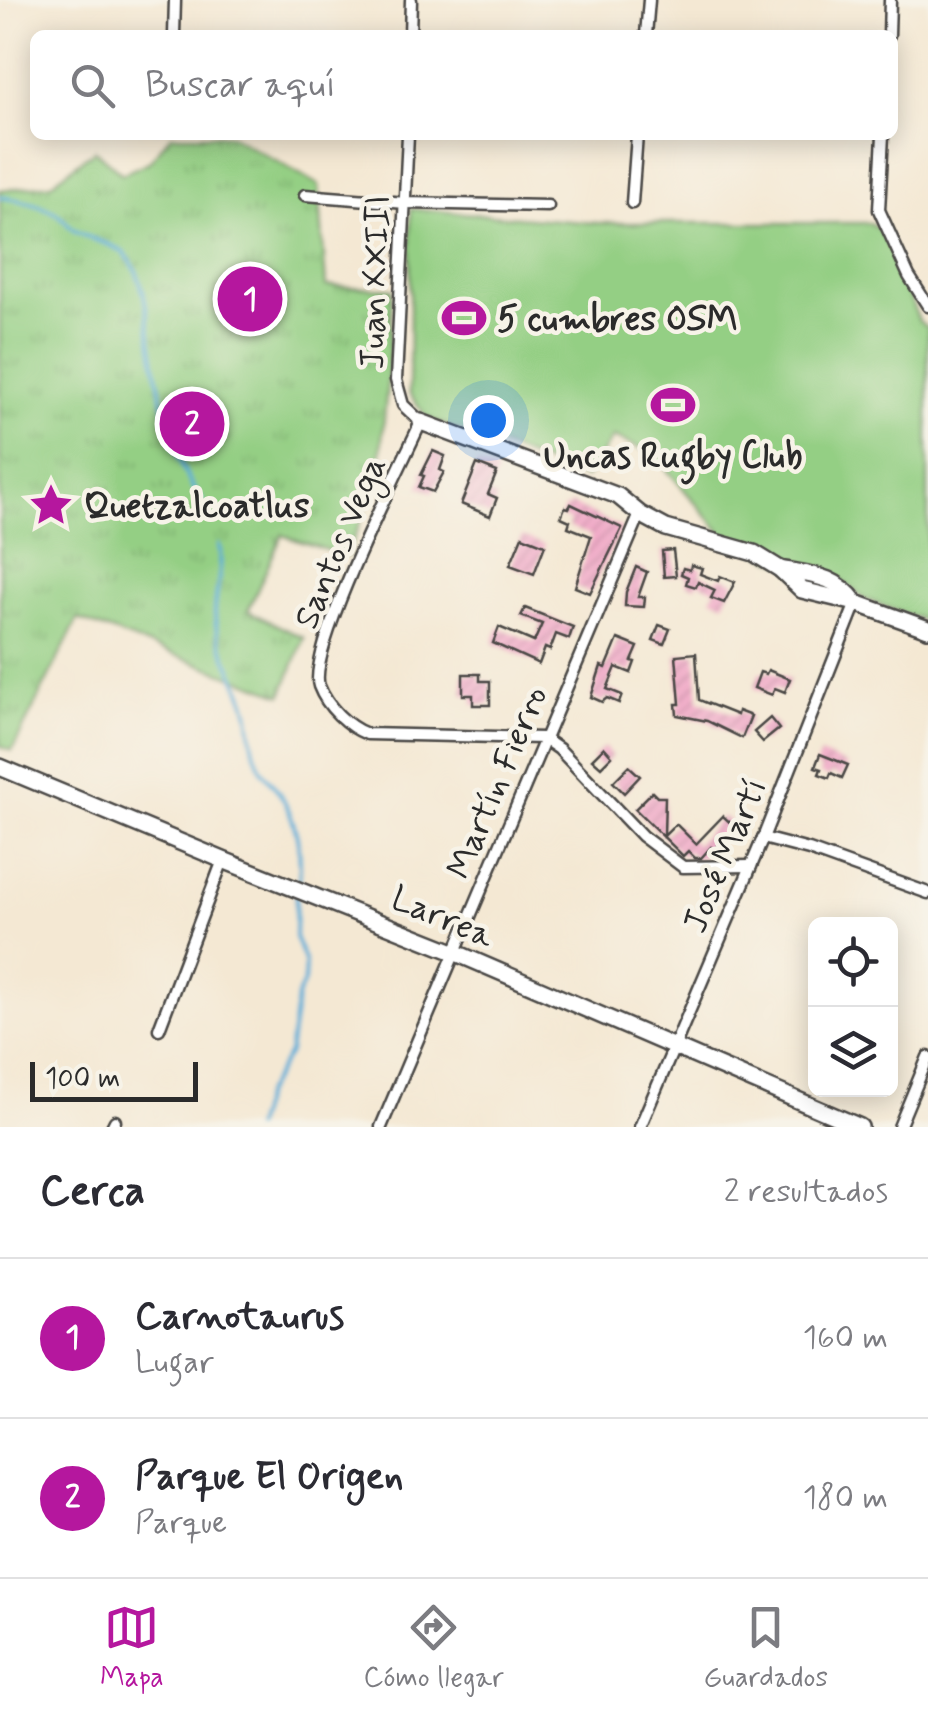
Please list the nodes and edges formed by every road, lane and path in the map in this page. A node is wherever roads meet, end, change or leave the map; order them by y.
1 (175, 0) edge
2 (412, 0) edge
3 (649, 0) edge
4 (890, 0) edge
5 (174, 30) edge
6 (410, 30) edge
7 (646, 30) edge
8 (888, 30) edge
9 (408, 140) edge
10 (637, 140) edge
11 (883, 140) edge
12 (305, 194) dead end
13 (406, 203) junction
14 (632, 203) dead end
15 (548, 206) dead end
16 (928, 306) edge
17 (421, 422) junction
18 (640, 514) junction
19 (856, 604) junction
20 (928, 629) edge
21 (543, 738) junction
22 (0, 766) edge
23 (762, 838) junction
24 (223, 860) junction
25 (751, 866) junction
26 (928, 893) edge
27 (454, 952) junction
28 (159, 1029) dead end
29 (673, 1049) junction
30 (928, 1057) edge
31 (381, 1127) edge
32 (640, 1127) edge
33 (860, 1127) edge
34 (899, 1127) edge

1 - 5 street
2 - 6 street
3 - 7 street
4 - 8 street
9 - 13 street, Juan XXIII
10 - 14 street
11 - 16 street
12 - 13 street
13 - 15 street
13 - 17 street, Juan XXIII
17 - 18 street
17 - 21 street, Santos Vega
18 - 19 street
18 - 21 street, Martín Fierro
19 - 20 street
19 - 23 street, José Martí
21 - 25 street
21 - 27 street, Martín Fierro
22 - 24 street, Larrea
23 - 25 street, José Martí
23 - 26 street
24 - 27 street, Larrea
24 - 28 street
25 - 29 street, José Martí
27 - 29 street, Larrea
27 - 31 street, Martín Fierro
29 - 32 street, José Martí
29 - 33 street, Larrea
30 - 34 street

